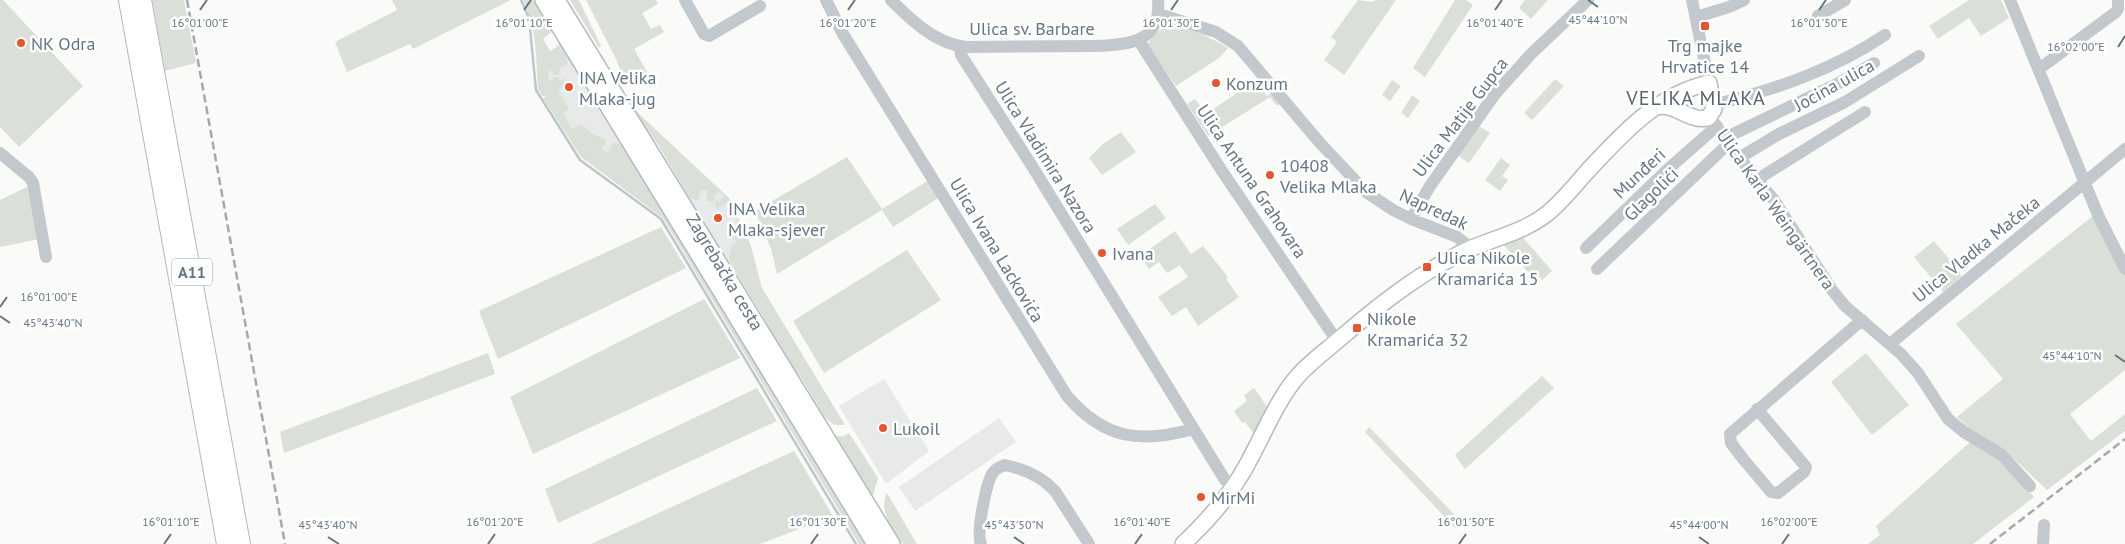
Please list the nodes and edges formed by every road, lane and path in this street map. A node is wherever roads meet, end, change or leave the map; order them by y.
1 (128, 0) edge
2 (142, 0) edge
3 (543, 0) edge
4 (558, 0) edge
5 (685, 0) edge
6 (826, 0) edge
7 (891, 0) edge
8 (1158, 0) edge
9 (1588, 0) edge
10 (1692, 0) edge
11 (1744, 0) edge
12 (1845, 0) edge
13 (2010, 0) edge
14 (2118, 0) edge
15 (760, 6) dead end
16 (1159, 14) junction
17 (1696, 16) junction
18 (1818, 16) dead end
19 (1885, 35) dead end
20 (1139, 40) junction
21 (960, 46) junction
22 (1919, 56) dead end
23 (1874, 63) dead end
24 (2039, 69) junction
25 (1709, 82) junction
26 (1656, 107) junction
27 (1865, 112) dead end
28 (1714, 116) junction
29 (1726, 141) junction
30 (2125, 149) edge
31 (0, 153) edge
32 (1739, 158) junction
33 (1758, 179) junction
34 (2086, 183) junction
35 (1411, 219) junction
36 (1471, 248) junction
37 (1586, 248) dead end
38 (46, 257) dead end
39 (1597, 269) dead end
40 (2125, 269) edge
41 (1862, 320) junction
42 (1337, 340) junction
43 (1890, 344) junction
44 (1757, 409) junction
45 (1194, 429) junction
46 (2030, 486) dead end
47 (1234, 487) junction
48 (2044, 525) dead end
49 (226, 544) edge
50 (241, 544) edge
51 (875, 544) edge
52 (892, 544) edge
53 (981, 544) edge
54 (1089, 544) edge
55 (1183, 544) edge
56 (2044, 544) edge

1 - 49 highway, A11
2 - 50 highway, A11
3 - 51 main road, Zagrebačka cesta
4 - 52 main road, Zagrebačka cesta
5 - 15 street
6 - 45 street, Ulica Ivana Lackovića
7 - 21 street, Ulica sv. Barbare
8 - 16 street
9 - 35 street, Ulica Matije Gupca
10 - 17 street
11 - 17 street
12 - 18 street
13 - 24 street
14 - 24 street
16 - 20 street
16 - 35 street, Napredak
17 - 25 street
19 - 28 street
20 - 21 street, Ulica sv. Barbare
20 - 42 street, Ulica Antuna Grahovara
21 - 45 street, Ulica Vladimira Nazora
22 - 32 street, Jocina ulica
23 - 29 street, Glagolići
24 - 34 street
25 - 26 main road
25 - 28 main road
26 - 28 main road, Ulica Karla Weingärtnera
26 - 36 main road
27 - 33 street
28 - 29 street, Ulica Karla Weingärtnera
28 - 37 street, Munđeri
29 - 32 street, Ulica Karla Weingärtnera
29 - 39 street, Glagolići
30 - 34 street, Ulica Vladka Mačeka
31 - 38 street
32 - 33 street, Ulica Karla Weingärtnera
33 - 41 street, Ulica Karla Weingärtnera
34 - 40 street
34 - 43 street, Ulica Vladka Mačeka
35 - 36 street, Napredak
36 - 42 main road
41 - 43 street, Ulica Karla Weingärtnera
41 - 44 street
42 - 47 main road
43 - 46 street, Ulica Karla Weingärtnera
44 - 44 street
45 - 47 street, Ulica Vladimira Nazora
47 - 55 main road
48 - 56 street
53 - 54 street

